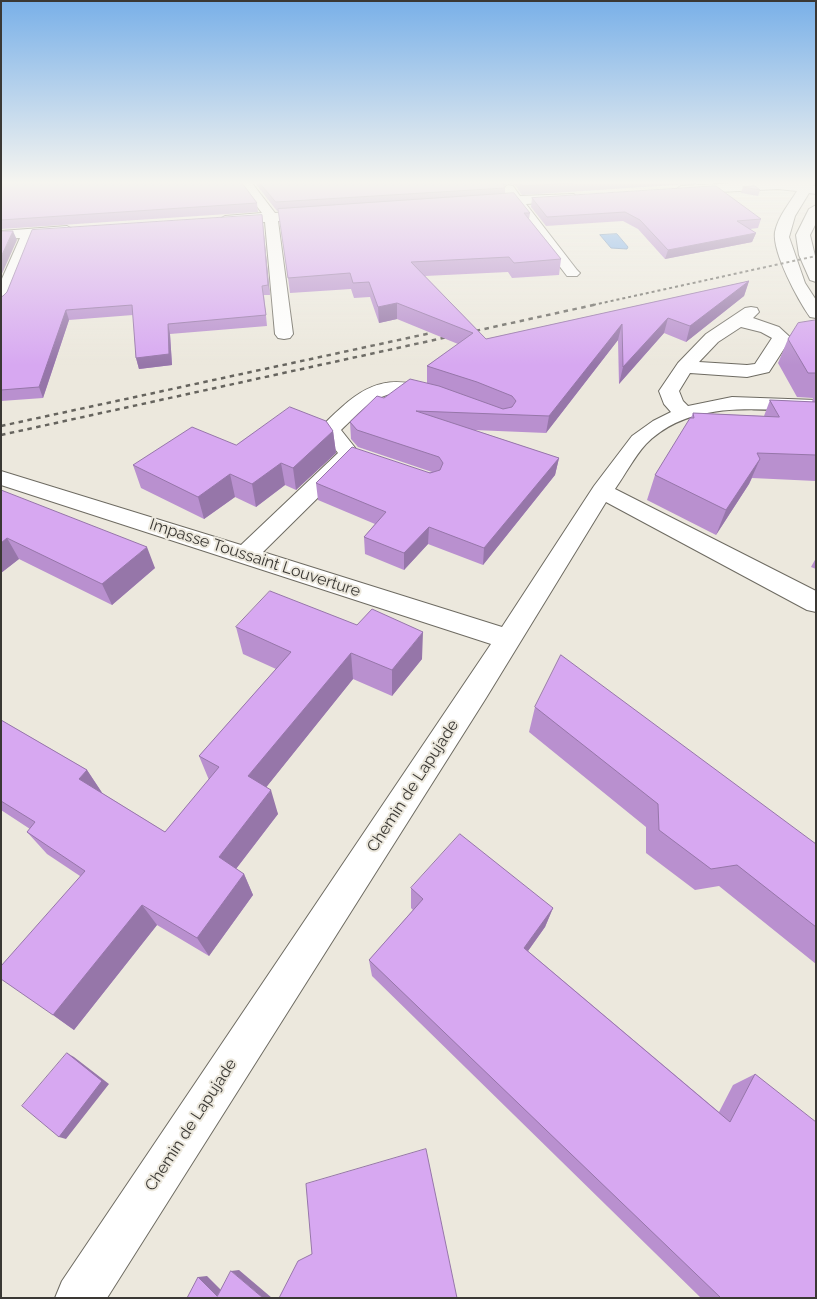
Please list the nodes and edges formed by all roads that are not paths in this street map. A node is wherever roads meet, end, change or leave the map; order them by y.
1 (25, 244) edge
2 (274, 244) edge
3 (549, 244) edge
4 (785, 244) edge
5 (805, 244) edge
6 (572, 273) dead end
7 (816, 277) edge
8 (797, 283) junction
9 (816, 283) edge
10 (1, 301) edge
11 (752, 311) dead end
12 (816, 313) edge
13 (736, 322) junction
14 (284, 334) dead end
15 (685, 367) junction
16 (459, 403) edge
17 (816, 406) edge
18 (684, 413) junction
19 (1, 478) edge
20 (602, 491) junction
21 (246, 555) junction
22 (816, 604) edge
23 (509, 639) junction
24 (79, 1298) edge

1 - 10 street
2 - 14 street
3 - 6 street
4 - 8 street
5 - 7 street
8 - 9 street
8 - 12 street
11 - 13 street
13 - 15 street
13 - 15 street
15 - 18 street
16 - 21 street
17 - 18 street, Chemin de Lapujade
18 - 20 street, Chemin de Lapujade
19 - 21 street, Impasse Toussaint Louverture
20 - 22 street
20 - 23 street, Chemin de Lapujade
21 - 23 street, Impasse Toussaint Louverture
23 - 24 street, Chemin de Lapujade

